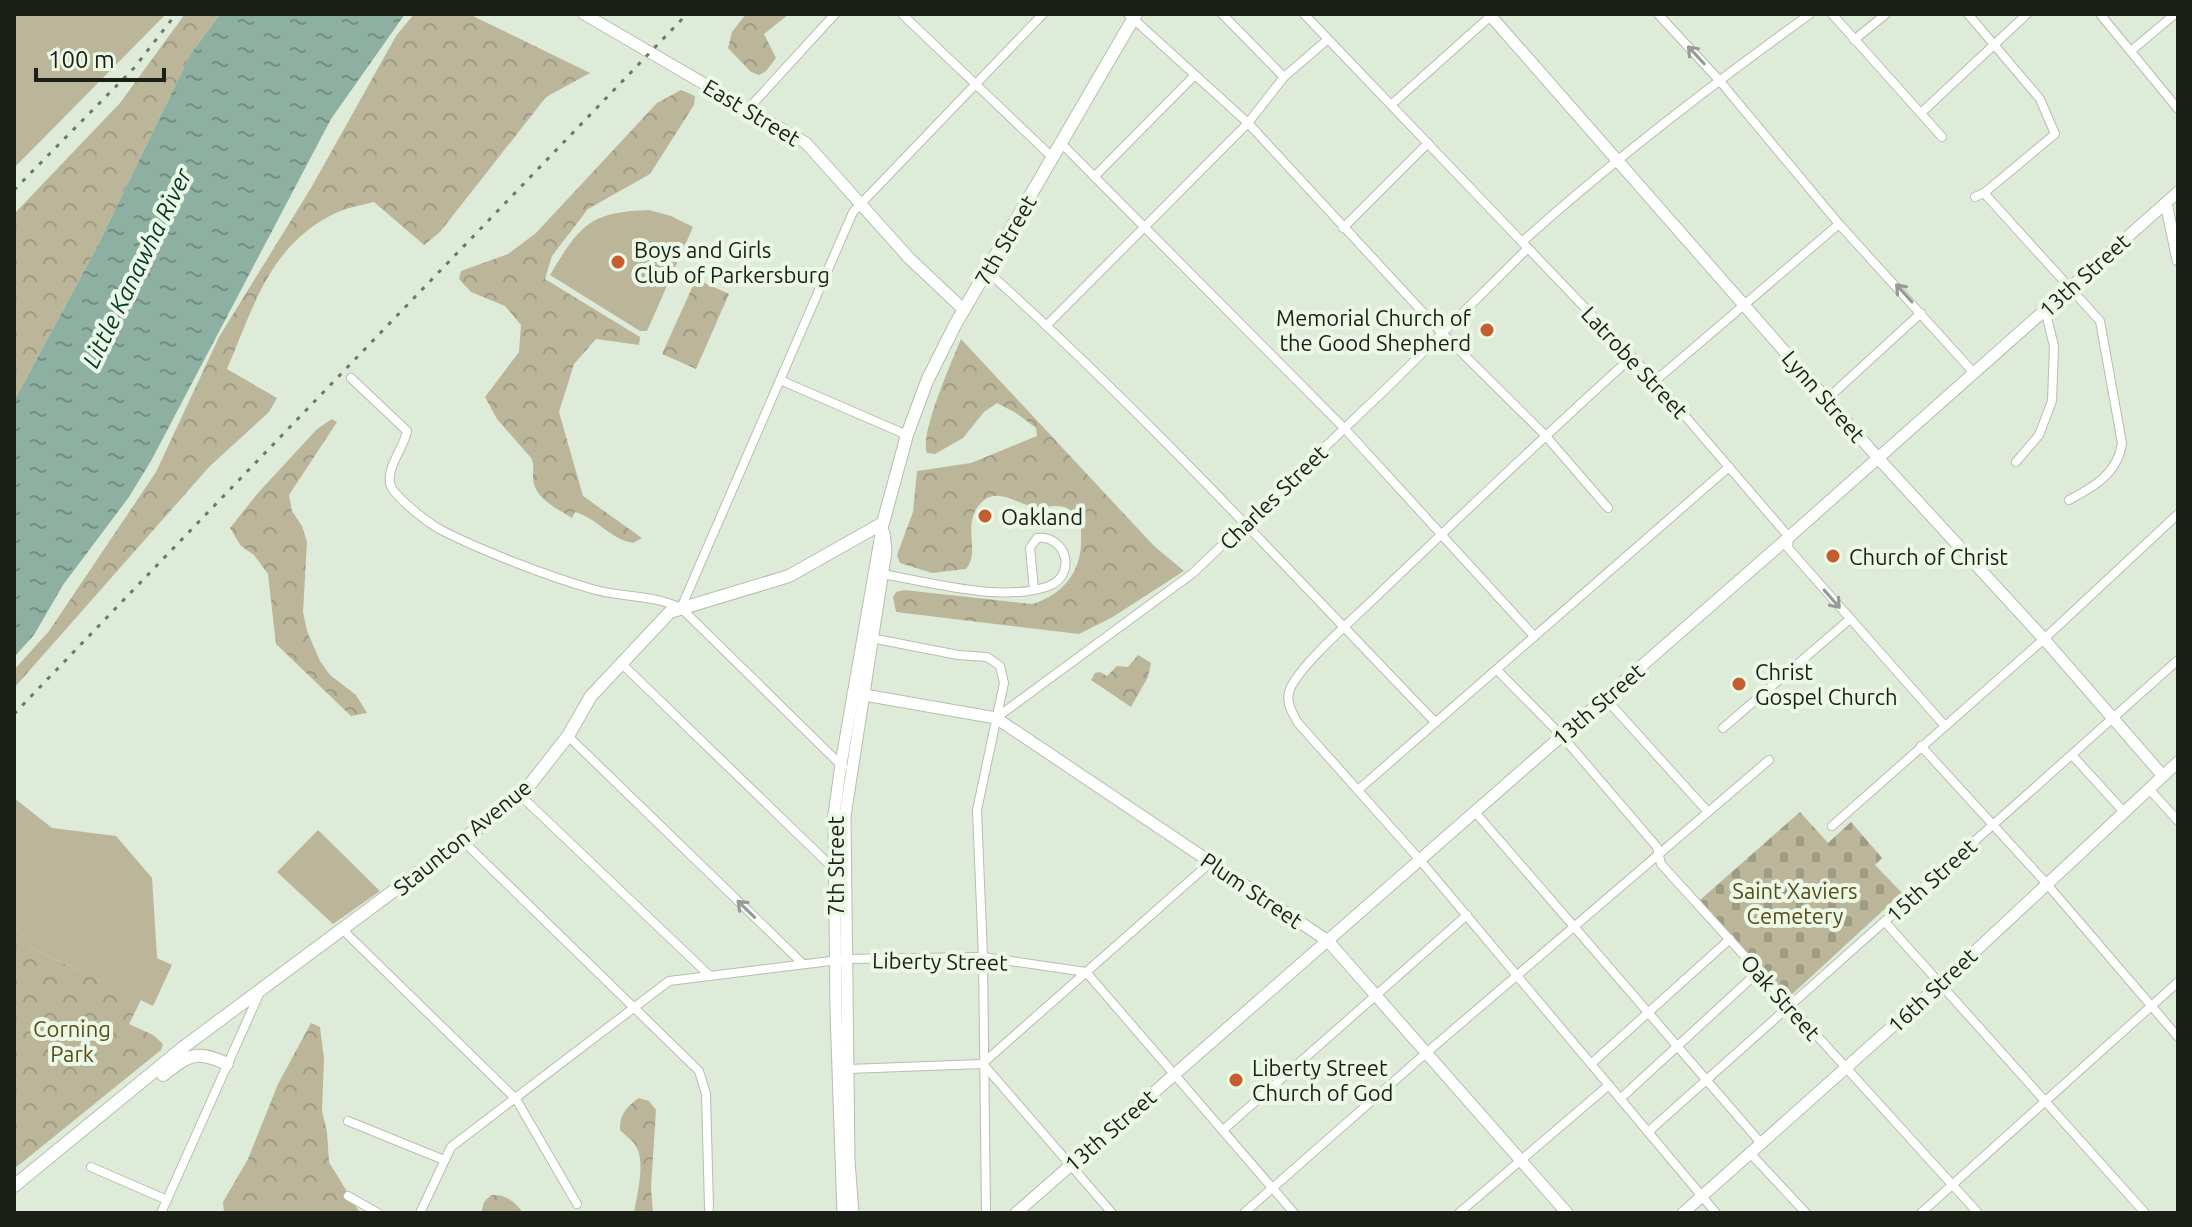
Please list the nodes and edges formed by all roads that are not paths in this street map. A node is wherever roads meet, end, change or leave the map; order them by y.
1 (584, 14) edge
2 (835, 14) edge
3 (902, 14) edge
4 (1043, 14) edge
5 (1222, 14) edge
6 (1304, 14) edge
7 (1658, 14) edge
8 (1810, 14) edge
9 (1832, 14) edge
10 (1886, 14) edge
11 (1968, 14) edge
12 (2027, 14) edge
13 (2100, 14) edge
14 (2175, 14) edge
15 (1491, 15) edge
16 (1132, 16) edge
17 (1327, 40) junction
18 (1854, 40) junction
19 (1994, 43) junction
20 (2131, 51) junction
21 (1195, 75) junction
22 (1284, 77) junction
23 (1719, 80) junction
24 (976, 85) junction
25 (1391, 105) junction
26 (749, 108) junction
27 (2178, 109) edge
28 (1922, 112) junction
29 (1248, 123) junction
30 (1942, 137) dead end
31 (1060, 142) junction
32 (1428, 143) junction
33 (1052, 157) junction
34 (1618, 159) junction
35 (1095, 176) junction
36 (2178, 192) edge
37 (861, 202) junction
38 (2166, 203) junction
39 (1839, 224) junction
40 (1144, 226) junction
41 (1343, 228) junction
42 (1525, 245) junction
43 (2178, 260) edge
44 (988, 272) junction
45 (2069, 288) junction
46 (1743, 304) junction
47 (963, 309) junction
48 (2045, 310) junction
49 (1921, 313) junction
50 (1047, 325) junction
51 (1442, 333) junction
52 (1632, 357) junction
53 (1974, 373) junction
54 (351, 378) dead end
55 (780, 380) junction
56 (1655, 381) junction
57 (1827, 399) junction
58 (1345, 429) junction
59 (907, 435) junction
60 (1545, 435) junction
61 (1878, 458) junction
62 (2016, 462) dead end
63 (1729, 467) junction
64 (2069, 500) dead end
65 (1608, 508) dead end
66 (2178, 514) edge
67 (883, 523) junction
68 (1245, 523) junction
69 (1442, 534) junction
70 (1789, 537) junction
71 (882, 574) junction
72 (1034, 590) junction
73 (681, 608) junction
74 (1850, 619) junction
75 (1344, 628) junction
76 (1534, 636) junction
77 (871, 638) junction
78 (2044, 639) junction
79 (2178, 660) edge
80 (621, 663) junction
81 (1497, 670) junction
82 (858, 694) junction
83 (1605, 698) junction
84 (996, 718) junction
85 (2113, 718) junction
86 (1435, 722) junction
87 (1945, 726) junction
88 (1723, 728) dead end
89 (568, 736) junction
90 (1562, 736) junction
91 (1921, 746) junction
92 (2072, 755) junction
93 (1769, 760) dead end
94 (2178, 762) edge
95 (845, 768) junction
96 (2163, 776) junction
97 (2149, 789) junction
98 (1358, 790) junction
99 (521, 796) junction
100 (1475, 812) junction
101 (1708, 812) junction
102 (2124, 812) junction
103 (2178, 821) edge
104 (1832, 826) dead end
105 (1992, 826) junction
106 (463, 841) junction
107 (1659, 855) junction
108 (1420, 860) junction
109 (1211, 862) junction
110 (834, 869) junction
111 (2046, 883) junction
112 (1467, 915) junction
113 (1885, 922) junction
114 (1575, 927) junction
115 (343, 930) junction
116 (1730, 939) junction
117 (1328, 941) junction
118 (983, 957) junction
119 (841, 960) junction
120 (802, 963) junction
121 (1086, 972) junction
122 (1758, 972) junction
123 (710, 976) junction
124 (1517, 976) junction
125 (2178, 982) edge
126 (1940, 984) junction
127 (260, 992) junction
128 (1376, 997) junction
129 (1789, 1007) junction
130 (2150, 1007) junction
131 (636, 1008) junction
132 (1647, 1014) junction
133 (199, 1036) junction
134 (2178, 1037) edge
135 (1676, 1046) junction
136 (1425, 1054) junction
137 (211, 1056) junction
138 (227, 1064) junction
139 (982, 1064) junction
140 (1591, 1064) junction
141 (1846, 1068) junction
142 (848, 1069) junction
143 (1175, 1074) junction
144 (1706, 1081) junction
145 (1609, 1085) junction
146 (516, 1099) junction
147 (1620, 1099) junction
148 (2043, 1102) junction
149 (113, 1106) junction
150 (348, 1121) dead end
151 (1223, 1130) junction
152 (1648, 1132) junction
153 (1760, 1142) junction
154 (1749, 1152) junction
155 (444, 1160) junction
156 (1519, 1160) junction
157 (1069, 1164) junction
158 (91, 1167) dead end
159 (1952, 1184) junction
160 (14, 1186) edge
161 (1271, 1189) junction
162 (1701, 1195) junction
163 (348, 1196) dead end
164 (167, 1200) junction
165 (577, 1204) dead end
166 (709, 1208) dead end
167 (161, 1213) edge
168 (378, 1213) edge
169 (420, 1213) edge
170 (843, 1213) edge
171 (853, 1213) edge
172 (986, 1213) edge
173 (1016, 1213) edge
174 (1112, 1213) edge
175 (1244, 1213) edge
176 (1294, 1213) edge
177 (1459, 1213) edge
178 (1567, 1213) edge
179 (1683, 1213) edge
180 (1716, 1213) edge
181 (1806, 1213) edge
182 (1921, 1213) edge
183 (1978, 1213) edge
184 (2145, 1213) edge

1 - 26 street, East Street
2 - 26 street
3 - 24 street
4 - 24 street
5 - 22 street
6 - 17 street, Latrobe Street
23 -> 7 street
8 - 23 street, Charles Street
9 - 18 street
10 - 18 street
11 - 19 street
12 - 19 street
13 - 20 street
14 - 20 street
15 - 25 street
15 - 34 street, Lynn Street
16 - 21 street
16 - 31 main road, 7th Street
17 - 22 street
17 - 25 street, Latrobe Street
18 - 28 street
19 - 28 street
19 - 45 street
20 - 27 street
21 - 29 street
21 - 35 street
22 - 29 street
23 - 34 street, Charles Street
23 - 39 street
24 - 33 street
24 - 37 street
25 - 32 street, Latrobe Street
26 - 37 street, East Street
28 - 30 street
29 - 40 street
29 - 41 street
31 - 33 main road, 7th Street
31 - 35 street
32 - 41 street
32 - 42 street, Latrobe Street
33 - 44 main road, 7th Street
34 - 42 street, Charles Street
34 - 46 street, Lynn Street
35 - 40 street
36 - 38 street, 13th Street
37 - 47 street, East Street
37 - 55 street
38 - 43 street
38 - 45 street, 13th Street
39 - 46 street
49 -> 39 street
40 - 50 street
40 - 58 street
41 - 51 street
42 - 51 street, Charles Street
42 - 52 street, Latrobe Street
44 - 47 main road, 7th Street
44 - 50 street
45 - 48 street, 13th Street
45 - 64 street
46 - 56 street
46 - 57 street, Lynn Street
47 - 59 main road, 7th Street
48 - 53 street, 13th Street
48 - 62 street
49 - 53 street
49 - 57 street
50 - 68 street
51 - 58 street, Charles Street
51 - 60 street
52 - 56 street, Latrobe Street
52 - 60 street
53 - 61 street, 13th Street
54 - 73 street
55 - 59 street
55 - 73 street
56 - 63 street, Latrobe Street
57 - 61 street, Lynn Street
58 - 68 street, Charles Street
58 - 69 street
59 - 67 main road, 7th Street
60 - 65 street
60 - 69 street
61 - 70 street, 13th Street
61 - 78 street, Lynn Street
63 - 70 street, Latrobe Street
63 - 76 street
66 - 78 street
67 - 71 street, 7th Street
67 - 73 main road, Staunton Avenue
67 - 82 street, 7th Street
68 - 75 street
68 - 84 street, Charles Street
69 - 75 street
69 - 76 street
70 -> 74 street, Latrobe Street
70 - 83 street, 13th Street
71 - 72 street
71 - 77 street, 7th Street
72 - 72 street
73 - 80 main road, Staunton Avenue
73 - 95 street
74 - 87 street, Latrobe Street
74 - 88 street
75 - 86 street
75 - 98 street
76 - 81 street
77 - 82 street, 7th Street
77 - 84 street
78 - 85 street, Lynn Street
78 - 87 street
79 - 85 street, 15th Street
80 - 89 main road, Staunton Avenue
80 - 110 street
81 - 86 street
81 - 90 street, Oak Street
82 - 84 street, Plum Street
82 - 95 street, 7th Street
83 - 90 street, 13th Street
83 - 101 street
84 - 109 street, Plum Street
84 - 118 street
85 - 92 street, 15th Street
85 - 96 street, Lynn Street
86 - 98 street
87 - 91 street
89 - 99 main road, Staunton Avenue
120 -> 89 street
90 - 100 street, 13th Street
90 - 107 street, Oak Street
91 - 104 street
91 - 105 street
92 - 102 street
92 - 105 street, 15th Street
93 - 101 street
94 - 96 street, 16th Street
95 - 110 street, 7th Street
95 - 119 street, 7th Street
96 - 97 street, 16th Street
97 - 102 street, 16th Street
97 - 103 street
98 - 108 street
99 - 106 main road, Staunton Avenue
99 - 123 street
100 - 108 street, 13th Street
100 - 114 street
101 - 107 street
102 - 111 street, 16th Street
105 - 111 street
105 - 113 street, 15th Street
106 - 115 main road, Staunton Avenue
106 - 131 street
107 - 114 street
107 - 116 street, Oak Street
108 - 112 street
108 - 117 street, 13th Street
109 - 117 street, Plum Street
109 - 121 street
110 - 119 street, 7th Street
111 - 126 street, 16th Street
111 - 130 street
112 - 124 street
112 - 128 street
113 - 126 street
113 - 129 street, 15th Street
114 - 124 street
114 - 132 street
115 - 127 main road, Staunton Avenue
115 - 146 street
116 - 122 street, Oak Street
116 - 132 street
117 - 128 street, Plum Street
117 - 143 street, 13th Street
118 - 119 street, Liberty Street
118 - 121 street, Liberty Street
118 - 139 street
119 - 120 street, Liberty Street
119 - 142 street, 7th Street
119 - 170 street, 7th Street
120 - 123 street, Liberty Street
121 - 139 street
121 - 143 street
122 - 129 street, Oak Street
122 - 135 street
123 - 131 street, Liberty Street
124 - 136 street
124 - 140 street
125 - 130 street
126 - 141 street, 16th Street
126 - 148 street
127 - 133 main road, Staunton Avenue
127 - 138 street, Staunton Avenue
128 - 136 street, Plum Street
128 - 151 street
129 - 141 street, Oak Street
129 - 144 street, 15th Street
130 - 134 street
130 - 148 street
131 - 146 street, Liberty Street
131 - 166 street
132 - 135 street
132 - 140 street
133 - 137 main road
133 - 149 main road, Staunton Avenue
135 - 144 street
135 - 147 street
136 - 156 street, Plum Street
136 - 161 street
137 - 138 main road
137 - 149 main road
138 - 164 street, Staunton Avenue
139 - 142 street
139 - 157 street
139 - 172 street
140 - 145 street
141 - 153 street, 16th Street
141 - 159 street, Oak Street
142 - 171 street, 7th Street
143 - 151 street
143 - 157 street, 13th Street
144 - 152 street, 15th Street
144 - 153 street
145 - 147 street
145 - 156 street
146 - 155 street, Liberty Street
146 - 165 street
147 - 152 street
148 - 159 street
148 - 184 street
149 - 160 main road, Staunton Avenue
150 - 155 street
151 - 161 street
152 - 162 street
153 - 154 street, 16th Street
154 - 162 street, 16th Street
154 - 181 street
155 - 169 street, Liberty Street
156 - 177 street
156 - 178 street, Plum Street
157 - 173 street, 13th Street
157 - 174 street
158 - 164 street
159 - 182 street
159 - 183 street, Oak Street
161 - 175 street
161 - 176 street
162 - 179 street, 16th Street
162 - 180 street
163 - 168 street
164 - 167 street, Staunton Avenue

